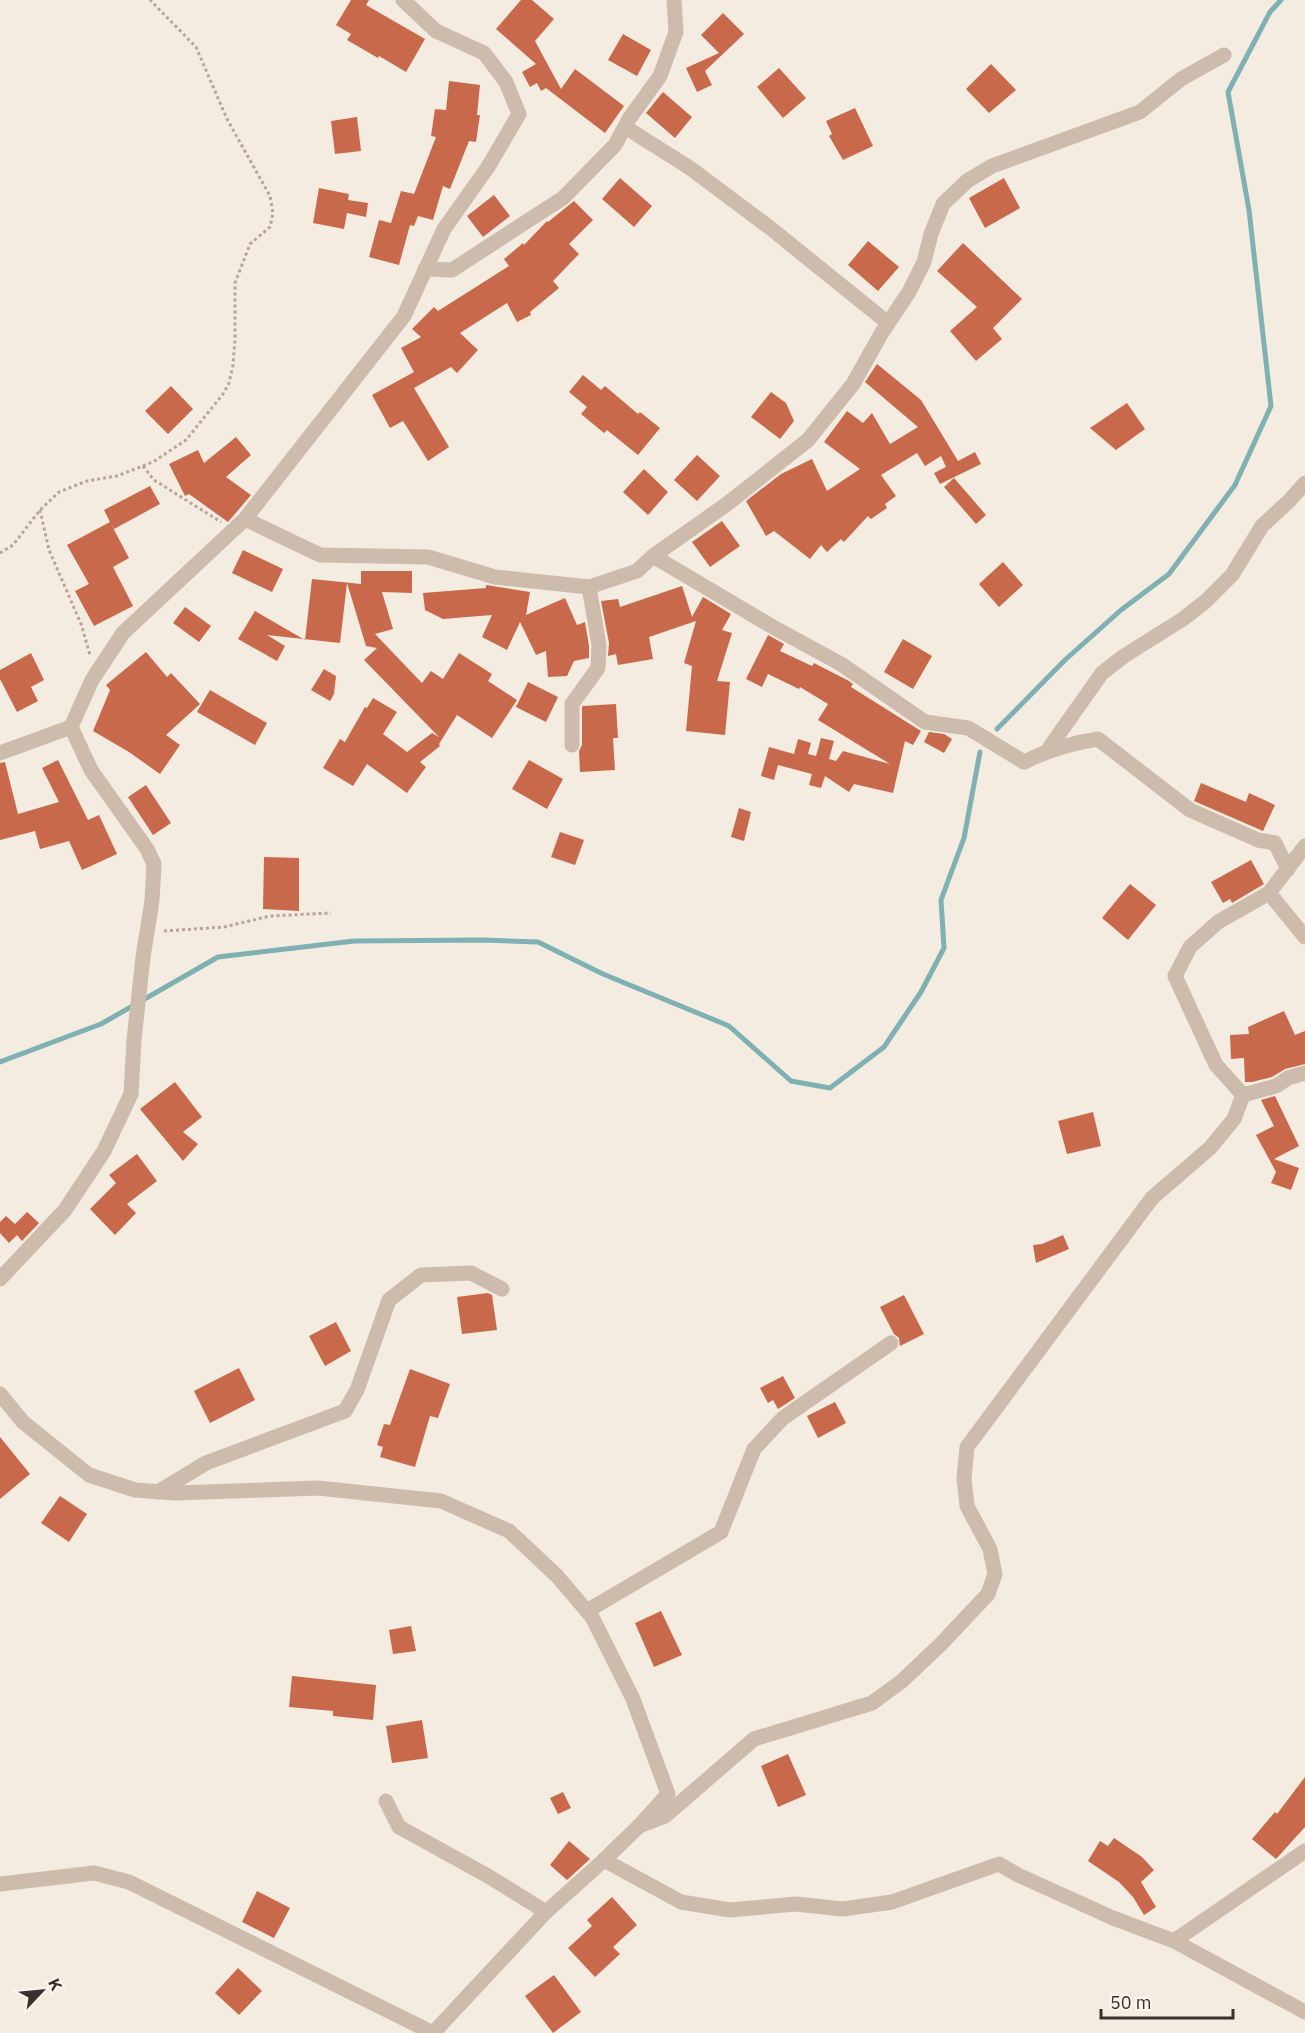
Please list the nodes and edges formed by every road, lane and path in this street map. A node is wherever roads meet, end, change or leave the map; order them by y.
1 (150, 0) edge
2 (403, 0) edge
3 (674, 0) edge
4 (1224, 55) dead end
5 (625, 127) junction
6 (425, 269) junction
7 (888, 323) junction
8 (143, 466) junction
9 (1305, 483) edge
10 (40, 510) junction
11 (245, 519) junction
12 (232, 530) junction
13 (0, 553) edge
14 (653, 556) junction
15 (589, 587) junction
16 (97, 672) junction
17 (71, 728) junction
18 (572, 745) dead end
19 (1047, 751) junction
20 (0, 753) edge
21 (1305, 846) edge
22 (1288, 869) junction
23 (1269, 893) junction
24 (331, 914) dead end
25 (147, 932) junction
26 (1305, 937) edge
27 (1305, 1073) edge
28 (1243, 1095) junction
29 (0, 1280) edge
30 (502, 1289) dead end
31 (891, 1342) dead end
32 (0, 1394) edge
33 (158, 1492) junction
34 (587, 1611) junction
35 (386, 1801) dead end
36 (639, 1826) junction
37 (1305, 1851) edge
38 (604, 1860) junction
39 (0, 1884) edge
40 (546, 1912) junction
41 (1174, 1941) junction
42 (1305, 2012) edge
43 (433, 2033) edge

1 - 8 path
2 - 6 street
3 - 5 street
4 - 7 street
5 - 6 street
5 - 7 street
6 - 11 street
7 - 14 street
8 - 10 path
8 - 12 path
9 - 19 street
10 - 13 path
10 - 16 path
11 - 12 street
11 - 15 street
12 - 16 street
14 - 15 street
14 - 19 street
15 - 18 street
16 - 17 street
17 - 20 street
17 - 25 street
19 - 22 street
21 - 22 street
22 - 23 street
23 - 26 street
23 - 28 street
24 - 25 path
25 - 29 street
27 - 28 street
28 - 36 street
30 - 33 street
31 - 34 street
32 - 33 street
33 - 34 street
34 - 36 street
35 - 40 street
36 - 38 street
37 - 41 street
38 - 40 street
38 - 41 street
39 - 43 street
40 - 43 street
41 - 42 street

